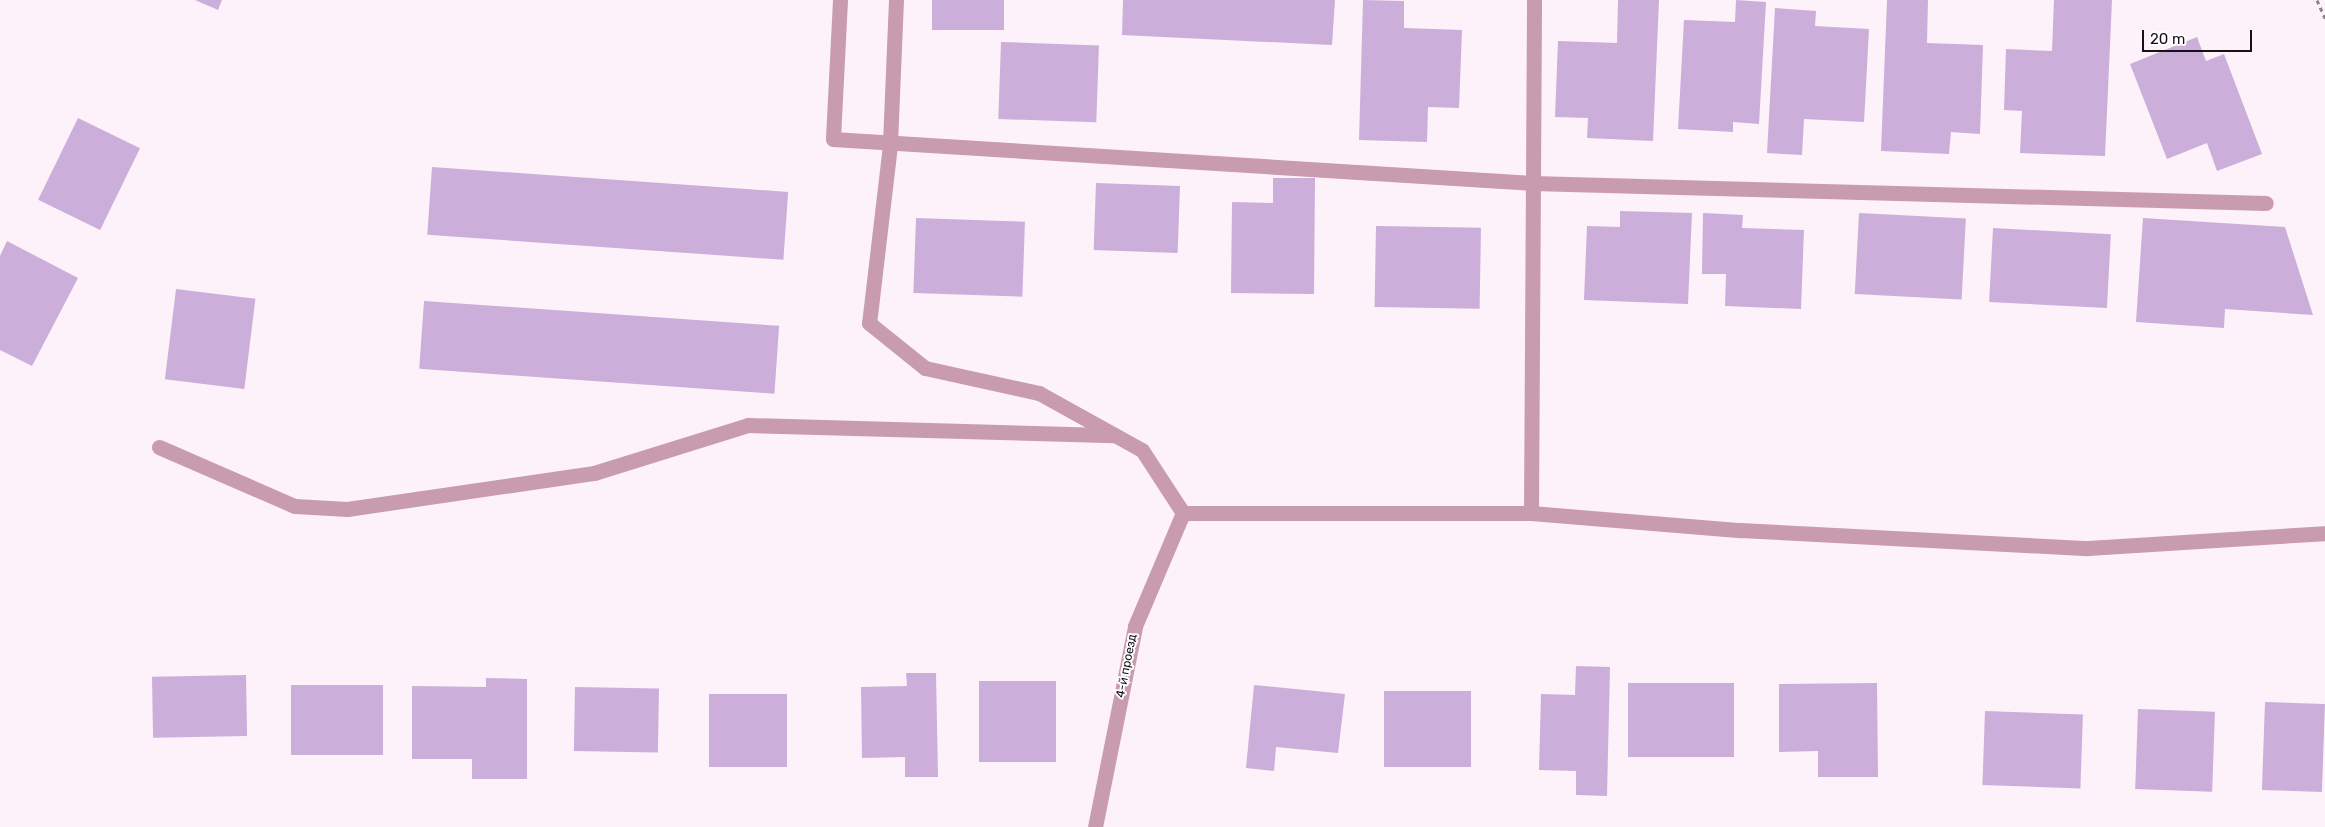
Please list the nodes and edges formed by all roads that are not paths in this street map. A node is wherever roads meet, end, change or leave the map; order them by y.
1 (840, 0) edge
2 (896, 0) edge
3 (1534, 0) edge
4 (890, 145) junction
5 (1532, 182) junction
6 (2266, 203) dead end
7 (1115, 435) junction
8 (159, 446) dead end
9 (1182, 513) junction
10 (1531, 513) junction
11 (2325, 533) edge
12 (1095, 827) edge

1 - 4 street
2 - 4 street
3 - 5 street
4 - 5 street
4 - 7 street
5 - 6 street
5 - 10 street
7 - 8 street
7 - 9 street
9 - 10 street
9 - 12 street, 4-й проезд
10 - 11 street

